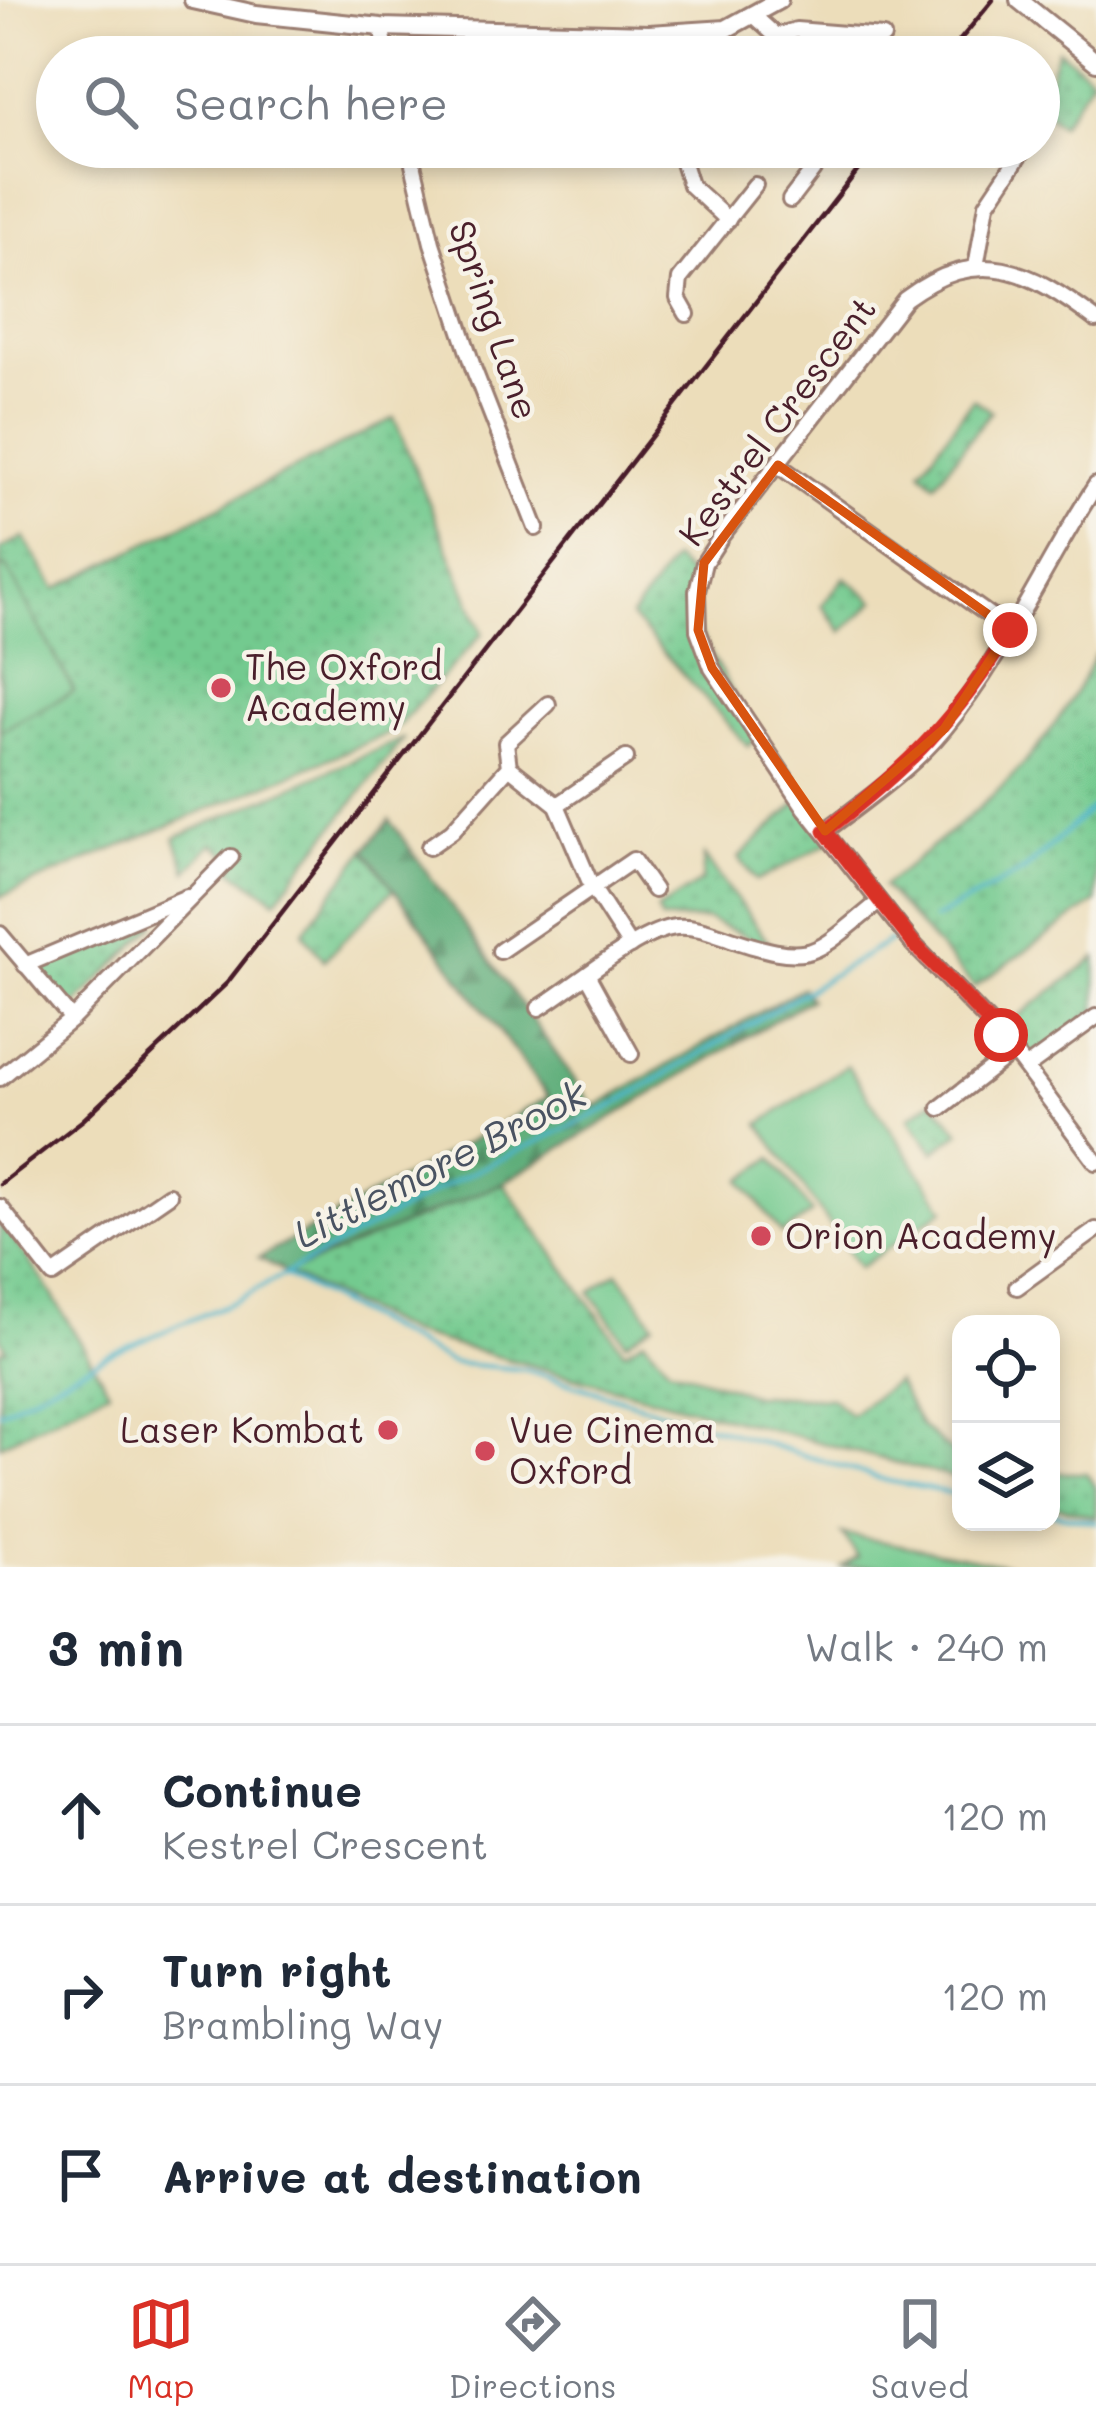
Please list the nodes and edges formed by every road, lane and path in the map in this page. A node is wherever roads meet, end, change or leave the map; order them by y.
1 (193, 0) edge
2 (779, 0) edge
3 (1019, 0) edge
4 (258, 7) edge
5 (755, 17) junction
6 (381, 27) junction
7 (683, 34) joint
8 (383, 36) edge
9 (776, 36) joint
10 (871, 36) edge
11 (1096, 62) edge
12 (415, 168) edge
13 (685, 168) edge
14 (813, 168) edge
15 (1011, 168) edge
16 (755, 185) dead end
17 (790, 200) dead end
18 (728, 220) junction
19 (976, 267) junction
20 (687, 314) dead end
21 (1096, 320) edge
22 (778, 465) junction
23 (1096, 485) edge
24 (536, 528) dead end
25 (1010, 630) junction
26 (548, 704) dead end
27 (626, 758) dead end
28 (508, 767) junction
29 (556, 805) junction
30 (825, 831) junction
31 (429, 847) dead end
32 (231, 856) dead end
33 (592, 887) junction
34 (654, 890) dead end
35 (197, 893) junction
36 (879, 902) junction
37 (0, 934) edge
38 (630, 946) junction
39 (500, 951) dead end
40 (26, 964) junction
41 (589, 978) junction
42 (539, 1008) dead end
43 (1096, 1017) edge
44 (72, 1019) junction
45 (1014, 1051) junction
46 (631, 1054) dead end
47 (1027, 1067) junction
48 (0, 1078) edge
49 (940, 1108) dead end
50 (1096, 1162) edge
51 (169, 1195) dead end
52 (0, 1208) edge
53 (1096, 1229) edge
54 (1017, 1287) dead end

1 - 4 street
2 - 5 street
3 - 11 street
4 - 6 street
5 - 7 street
5 - 9 street
6 - 7 street
6 - 8 street
9 - 10 street
12 - 24 street, Spring Lane
13 - 18 street
14 - 17 street
15 - 19 street
16 - 18 street
18 - 20 street
19 - 21 street
19 - 22 street, Kestrel Crescent
22 - 25 street
22 - 30 street, Kestrel Crescent
23 - 25 street
25 - 30 street
26 - 28 street
27 - 29 street
28 - 29 street
28 - 31 street
29 - 33 street
30 - 36 street, Kestrel Crescent
32 - 35 street
33 - 34 street
33 - 38 street
33 - 39 street
35 - 40 street
35 - 44 street
36 - 38 street
36 - 45 street, Kestrel Crescent
37 - 40 street
38 - 41 street
40 - 44 street
41 - 42 street
41 - 46 street
43 - 47 street
44 - 48 street
45 - 47 street, Kestrel Crescent
45 - 49 street
47 - 50 street, Kestrel Crescent
51 - 52 street
53 - 54 street

